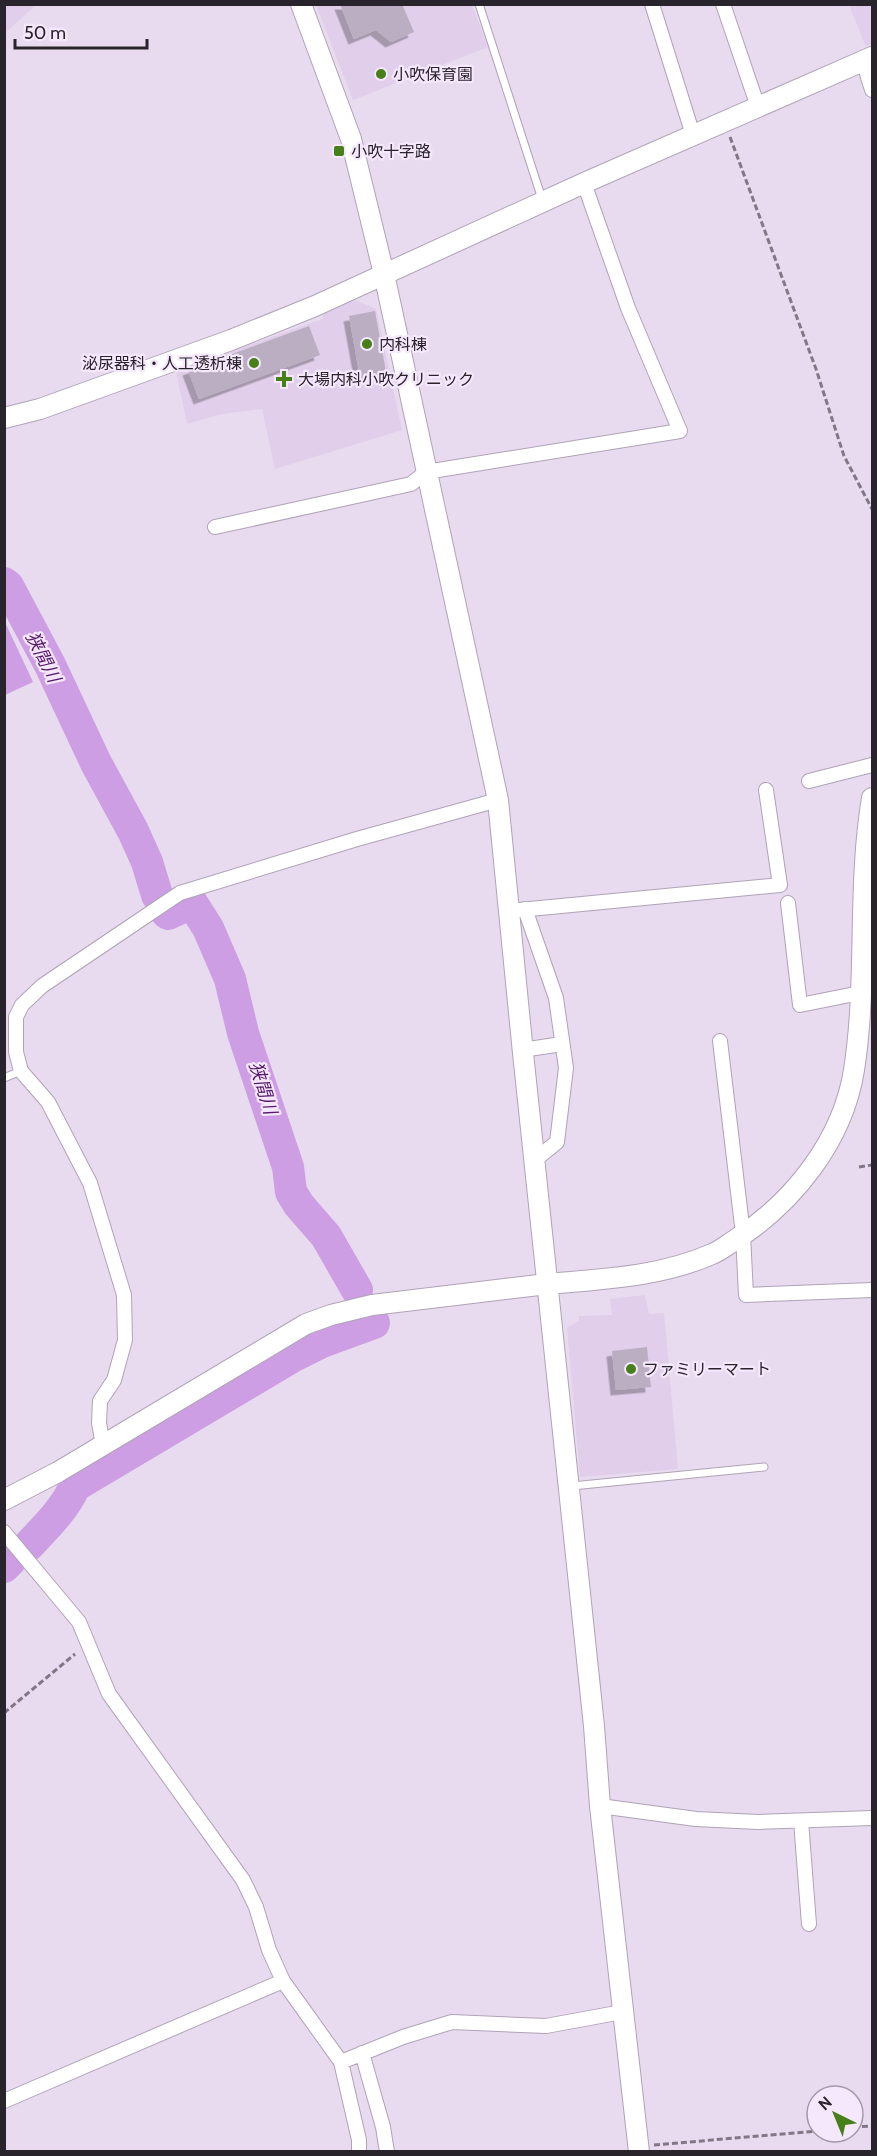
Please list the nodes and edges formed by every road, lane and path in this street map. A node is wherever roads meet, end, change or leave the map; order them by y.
1 (301, 4) edge
2 (479, 4) edge
3 (652, 4) edge
4 (723, 4) edge
5 (868, 59) edge
6 (873, 90) edge
7 (758, 107) junction
8 (725, 121) junction
9 (693, 135) junction
10 (584, 183) junction
11 (543, 202) junction
12 (384, 274) junction
13 (4, 418) edge
14 (426, 472) junction
15 (873, 509) edge
16 (215, 527) dead end
17 (873, 765) edge
18 (809, 781) dead end
19 (766, 790) dead end
20 (873, 798) edge
21 (498, 800) junction
22 (870, 857) edge
23 (788, 903) dead end
24 (517, 910) junction
25 (860, 993) junction
26 (720, 1041) dead end
27 (562, 1044) junction
28 (522, 1050) junction
29 (21, 1071) junction
30 (4, 1078) edge
31 (535, 1160) junction
32 (873, 1165) edge
33 (859, 1167) dead end
34 (743, 1234) junction
35 (548, 1284) junction
36 (873, 1290) edge
37 (103, 1445) junction
38 (764, 1467) dead end
39 (569, 1487) junction
40 (4, 1500) edge
41 (4, 1532) edge
42 (88, 1644) junction
43 (4, 1713) edge
44 (600, 1806) junction
45 (873, 1818) edge
46 (801, 1821) junction
47 (809, 1924) dead end
48 (283, 1982) junction
49 (622, 2012) junction
50 (363, 2053) junction
51 (341, 2062) junction
52 (4, 2101) edge
53 (805, 2132) edge
54 (639, 2149) edge
55 (359, 2151) edge
56 (387, 2151) edge

1 - 12 street
2 - 11 lane
3 - 9 street
4 - 7 street
5 - 6 street
5 - 7 street
7 - 8 street
8 - 9 street
8 - 15 path
9 - 10 street
10 - 11 street
10 - 14 street
11 - 12 street
12 - 13 street
12 - 14 street
14 - 16 street
14 - 21 street
17 - 18 street
19 - 24 street
20 - 22 street
21 - 24 street
21 - 29 street
22 - 25 street
23 - 25 street
24 - 27 street
24 - 28 street
25 - 34 street
26 - 34 street
27 - 28 street
27 - 31 street
28 - 31 street
29 - 30 lane
29 - 37 street
31 - 35 street
32 - 33 path
34 - 35 street
34 - 36 street
35 - 37 street
35 - 39 street
37 - 40 street
38 - 39 lane
39 - 44 street
41 - 42 street
42 - 43 path
42 - 48 street
44 - 46 street
44 - 49 street
45 - 46 street
46 - 47 street
48 - 51 street
48 - 52 street
49 - 50 street
49 - 54 street
50 - 51 street
50 - 56 street
51 - 55 street
53 - 54 path

